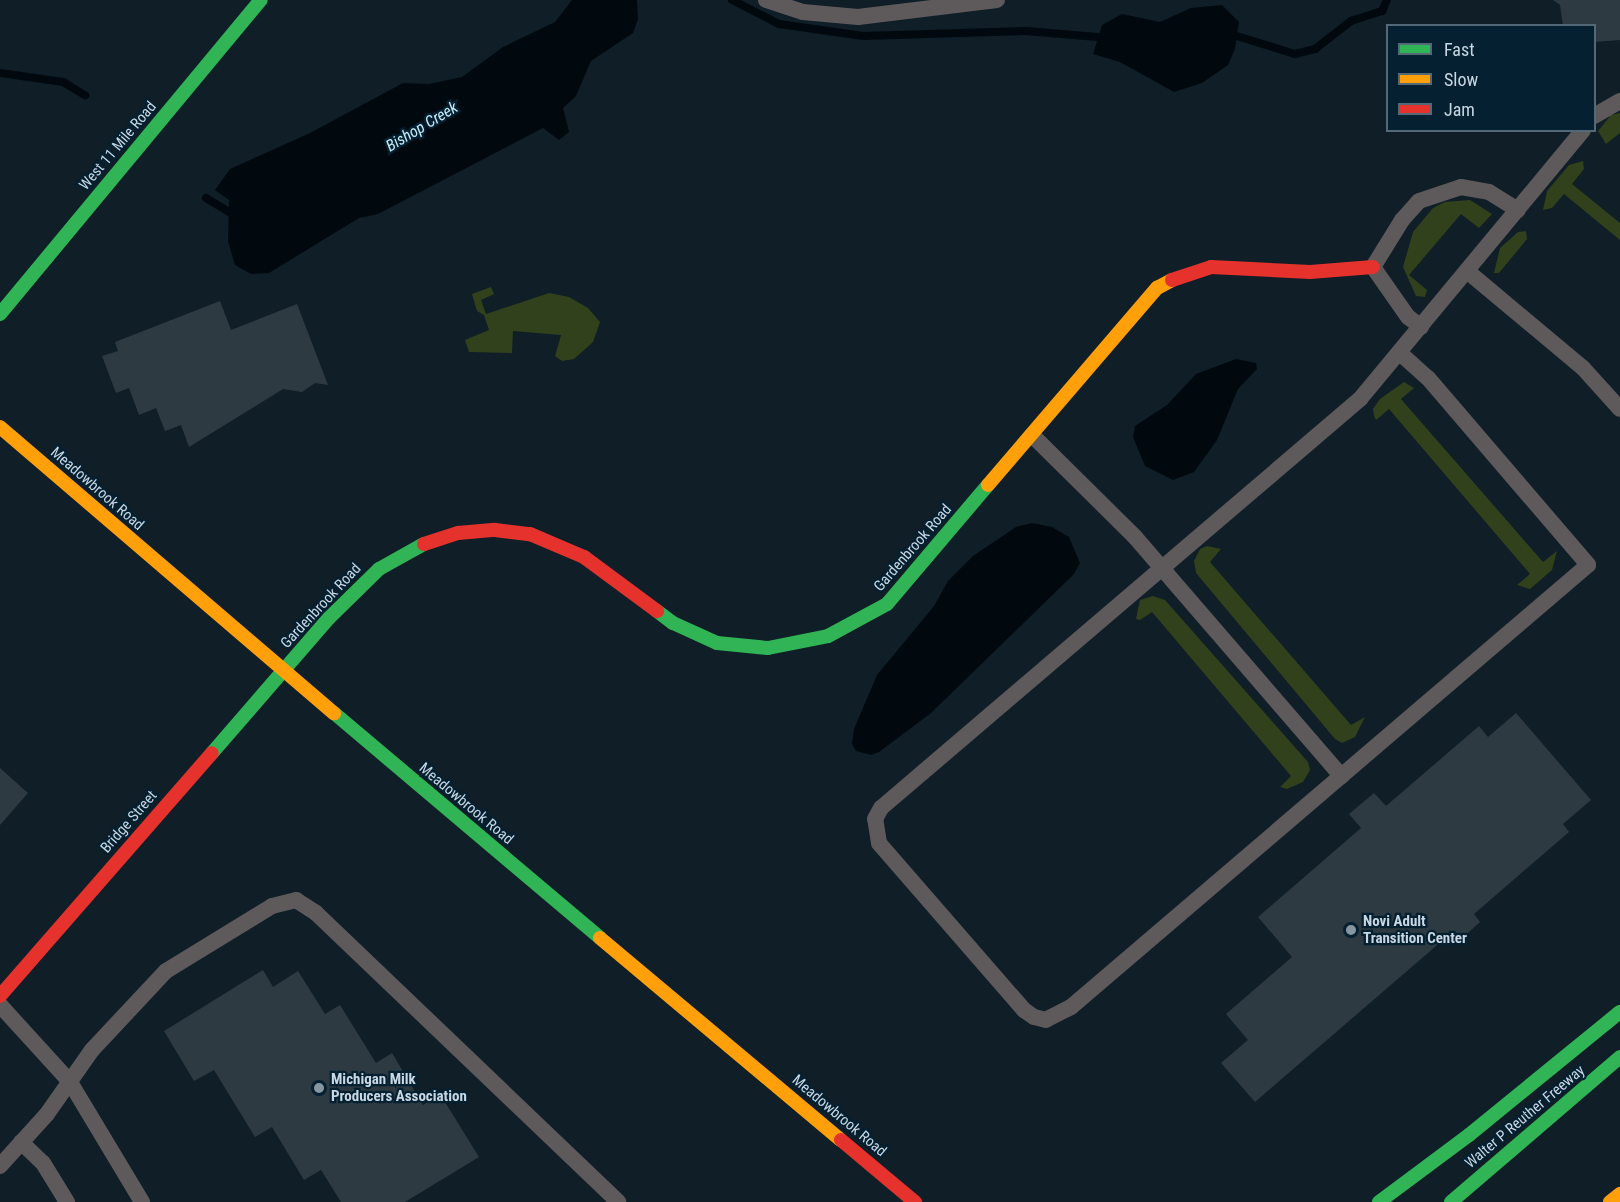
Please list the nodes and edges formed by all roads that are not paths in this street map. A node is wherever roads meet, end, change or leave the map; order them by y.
1 (261, 0) edge
2 (766, 0) edge
3 (997, 0) edge
4 (1620, 101) edge
5 (1596, 115) edge
6 (1581, 132) edge
7 (1518, 210) junction
8 (1373, 267) junction
9 (1467, 271) junction
10 (0, 314) edge
11 (1421, 327) junction
12 (1401, 354) junction
13 (1620, 409) edge
14 (0, 427) edge
15 (1032, 435) junction
16 (1161, 567) junction
17 (284, 670) junction
18 (1341, 776) junction
19 (0, 996) edge
20 (0, 1005) edge
21 (1620, 1012) edge
22 (1620, 1057) edge
23 (70, 1082) junction
24 (21, 1142) junction
25 (0, 1166) edge
26 (1620, 1194) edge
27 (67, 1202) edge
28 (142, 1202) edge
29 (618, 1202) edge
30 (915, 1202) edge
31 (1379, 1202) edge
32 (1450, 1202) edge
33 (1610, 1202) edge

1 - 10 main road, West 11 Mile Road
2 - 3 lane
4 - 5 lane
6 - 7 lane
7 - 8 lane
7 - 9 lane
8 - 11 lane
8 - 15 main road, Gardenbrook Road
9 - 11 lane
9 - 13 lane
11 - 12 lane
12 - 16 lane
12 - 18 lane
14 - 17 main road, Meadowbrook Road
15 - 16 lane
15 - 17 main road, Gardenbrook Road
16 - 18 lane
16 - 18 lane
17 - 19 main road, Bridge Street
17 - 30 main road, Meadowbrook Road
20 - 23 lane
21 - 31 main road
22 - 32 main road, Walter P Reuther Freeway
23 - 24 lane
23 - 28 lane
23 - 29 lane
24 - 25 lane
24 - 27 lane
26 - 33 main road

